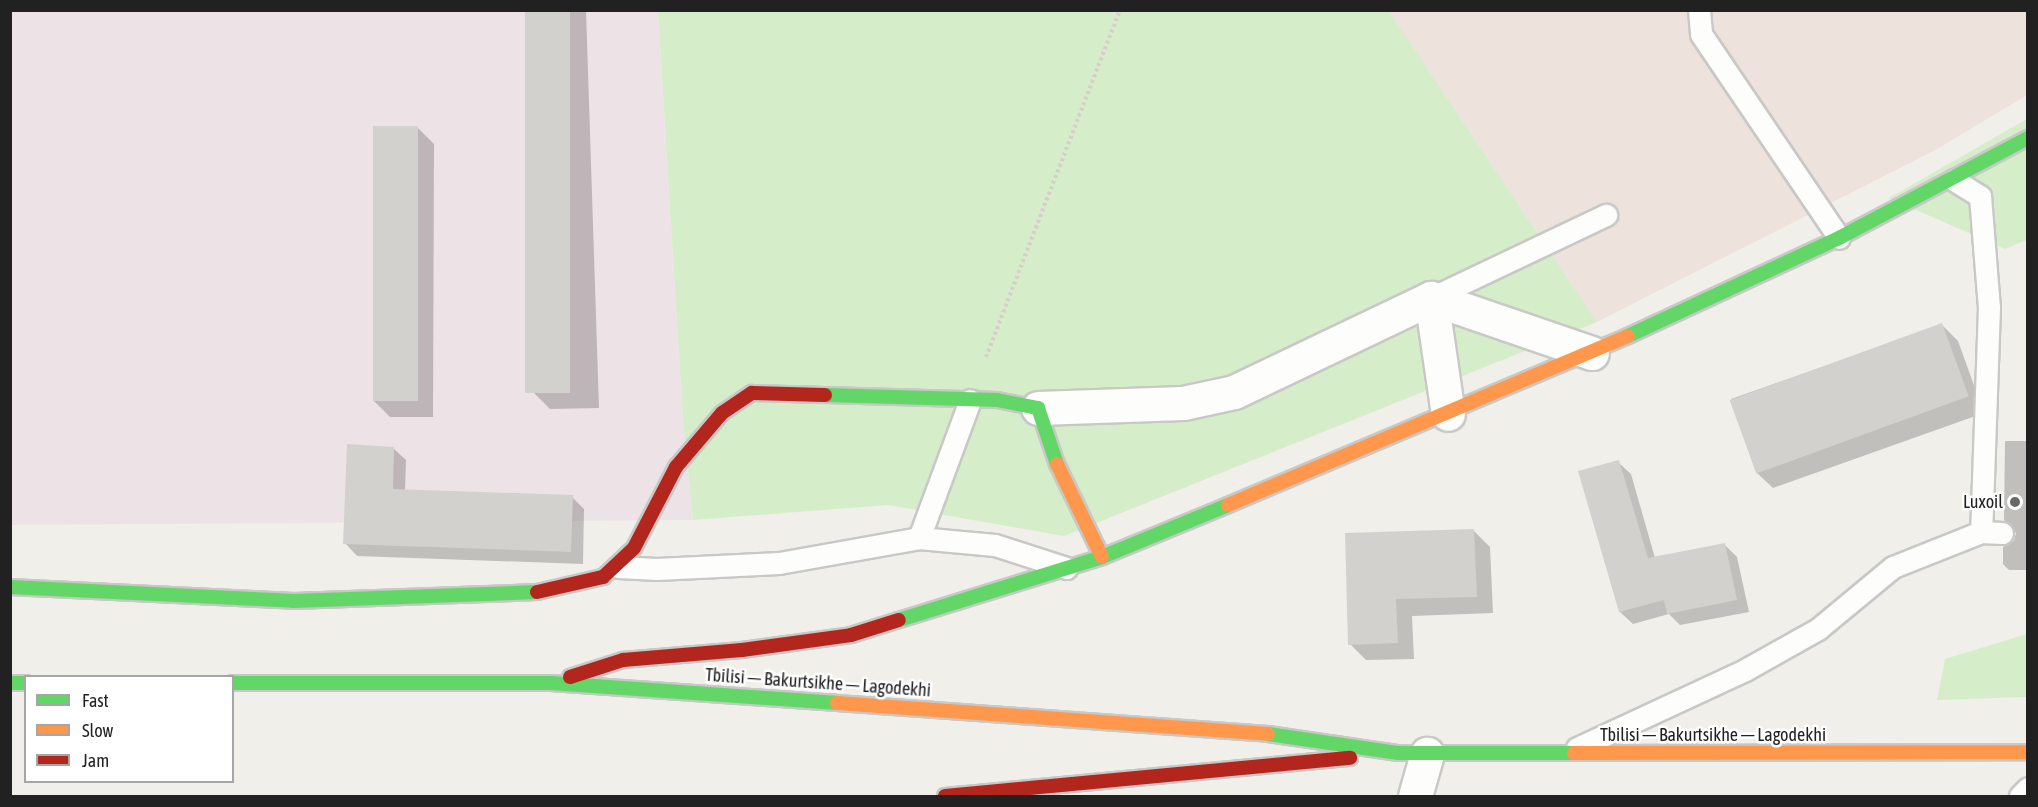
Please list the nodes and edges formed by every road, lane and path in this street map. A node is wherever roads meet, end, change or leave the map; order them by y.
1 (1120, 10) edge
2 (1699, 10) edge
3 (2028, 138) edge
4 (1954, 180) junction
5 (1605, 215) dead end
6 (1839, 238) junction
7 (1431, 298) junction
8 (1592, 353) junction
9 (970, 400) junction
10 (1038, 408) junction
11 (1448, 414) junction
12 (920, 538) junction
13 (1102, 557) junction
14 (618, 567) junction
15 (1066, 568) junction
16 (10, 587) edge
17 (550, 682) junction
18 (234, 683) edge
19 (2028, 752) edge
20 (1567, 753) junction
21 (1413, 754) junction
22 (2028, 788) edge
23 (945, 796) edge
24 (1415, 796) edge
25 (2020, 796) edge

1 - 9 path
2 - 6 lane
3 - 4 main road
4 - 6 main road
4 - 20 lane
5 - 7 lane
6 - 8 main road
7 - 8 street
7 - 10 street
7 - 11 street
8 - 11 main road
9 - 10 main road
9 - 12 lane
9 - 14 main road
10 - 13 main road
11 - 13 main road
12 - 14 lane
12 - 15 lane
13 - 15 main road
14 - 16 main road
15 - 17 main road
17 - 18 main road, Tbilisi — Bakurtsikhe — Lagodekhi
17 - 21 main road, Tbilisi — Bakurtsikhe — Lagodekhi
19 - 20 main road, Tbilisi — Bakurtsikhe — Lagodekhi
20 - 21 main road, Tbilisi — Bakurtsikhe — Lagodekhi
21 - 23 main road, Tbilisi — Bakurtsikhe — Lagodekhi
21 - 24 street
22 - 25 lane

